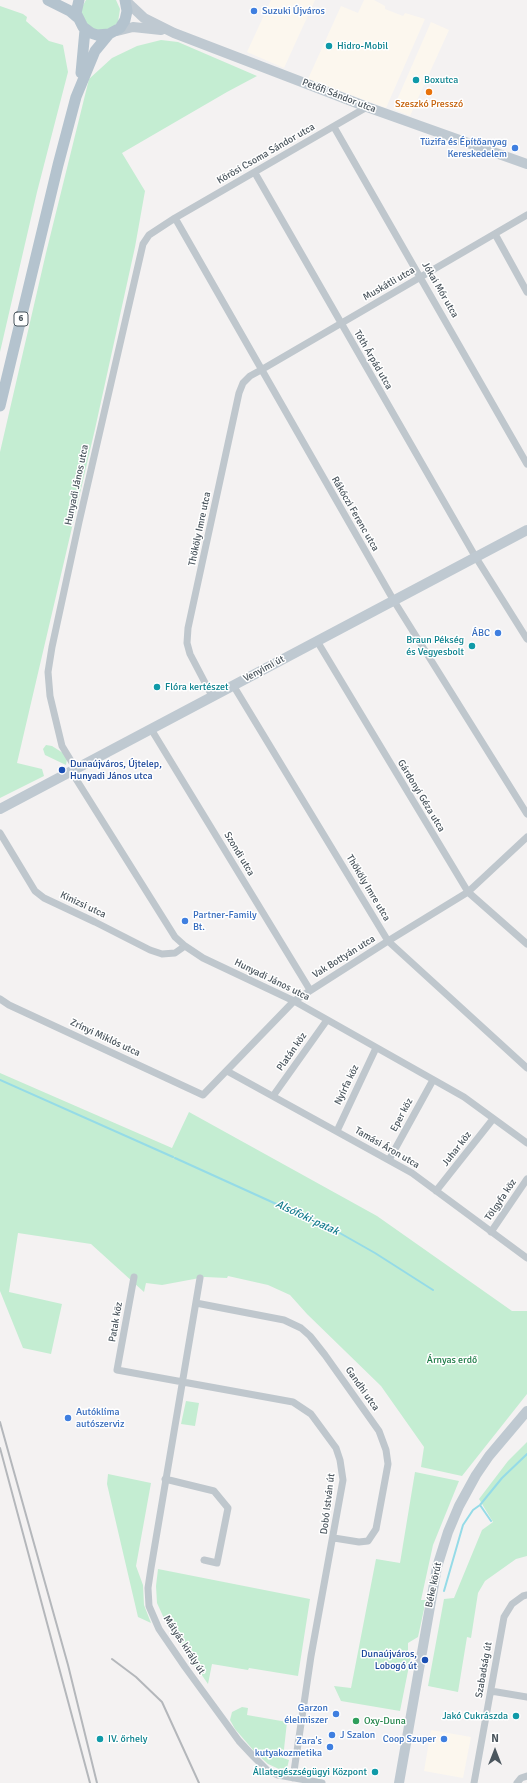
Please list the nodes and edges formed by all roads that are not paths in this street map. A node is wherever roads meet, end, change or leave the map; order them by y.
1 (48, 0) edge
2 (79, 0) edge
3 (125, 0) edge
4 (77, 17) junction
5 (85, 30) junction
6 (113, 33) junction
7 (174, 33) junction
8 (79, 88) junction
9 (367, 107) junction
10 (334, 127) junction
11 (527, 164) edge
12 (255, 173) junction
13 (527, 215) edge
14 (175, 218) junction
15 (495, 234) junction
16 (421, 277) junction
17 (527, 292) edge
18 (341, 323) junction
19 (261, 370) junction
20 (0, 406) edge
21 (527, 464) edge
22 (527, 530) edge
23 (475, 556) junction
24 (394, 601) junction
25 (527, 639) edge
26 (317, 641) junction
27 (233, 685) junction
28 (212, 696) junction
29 (151, 729) junction
30 (73, 770) junction
31 (0, 809) edge
32 (527, 814) edge
33 (0, 833) edge
34 (527, 837) edge
35 (468, 892) junction
36 (388, 941) junction
37 (527, 944) edge
38 (185, 946) junction
39 (310, 990) junction
40 (0, 999) edge
41 (294, 1002) junction
42 (327, 1020) junction
43 (376, 1048) junction
44 (527, 1068) edge
45 (227, 1071) junction
46 (433, 1080) junction
47 (203, 1095) joint
48 (273, 1096) junction
49 (493, 1119) junction
50 (336, 1131) junction
51 (527, 1143) edge
52 (389, 1160) junction
53 (527, 1179) edge
54 (436, 1191) junction
55 (491, 1232) junction
56 (527, 1258) edge
57 (134, 1277) dead end
58 (200, 1278) dead end
59 (196, 1303) junction
60 (117, 1370) joint
61 (182, 1382) junction
62 (527, 1410) edge
63 (165, 1479) junction
64 (334, 1538) junction
65 (204, 1560) dead end
66 (527, 1595) edge
67 (491, 1691) junction
68 (527, 1697) edge
69 (527, 1776) edge
70 (293, 1778) junction
71 (322, 1783) edge
72 (399, 1783) edge
73 (474, 1783) edge
74 (517, 1783) edge

1 - 4 main road
2 - 4 main road
3 - 6 main road, 6
3 - 7 street, Petőfi Sándor utca
4 - 5 main road
5 - 6 main road
5 - 8 main road, 6
6 - 7 street, Petőfi Sándor utca
6 - 8 main road, 6
7 - 9 street, Petőfi Sándor utca
8 - 20 main road, 6
9 - 10 street, Körösi Csoma Sándor utca
9 - 11 street, Petőfi Sándor utca
10 - 12 street, Körösi Csoma Sándor utca
10 - 16 street, Jókai Mór utca
12 - 14 street, Körösi Csoma Sándor utca
12 - 18 street, Tóth Árpád utca
13 - 15 street, Muskátli utca
14 - 19 street, Rákóczi Ferenc utca
14 - 30 street, Hunyadi János utca
15 - 16 street, Muskátli utca
15 - 17 street
16 - 18 street, Muskátli utca
16 - 21 street, Jókai Mór utca
18 - 19 street, Muskátli utca
18 - 23 street, Tóth Árpád utca
19 - 24 street, Rákóczi Ferenc utca
19 - 28 street, Thököly Imre utca
22 - 23 street, Venyimi út
23 - 24 street, Venyimi út
23 - 25 street, Tóth Árpád utca
24 - 26 street, Venyimi út
24 - 32 street, Rákóczi Ferenc utca
26 - 27 street, Venyimi út
26 - 35 street, Gárdonyi Géza utca
27 - 28 street, Venyimi út
27 - 36 street, Thököly Imre utca
28 - 29 street, Venyimi út
29 - 30 street, Venyimi út
29 - 39 street, Szondi utca
30 - 31 street, Venyimi út
30 - 38 street, Hunyadi János utca
33 - 38 street, Kinizsi utca
34 - 35 street, Vak Bottyán utca
35 - 36 street, Vak Bottyán utca
35 - 37 street, Gárdonyi Géza utca
36 - 39 street, Vak Bottyán utca
36 - 44 street, Thököly Imre utca
38 - 41 street, Hunyadi János utca
39 - 41 street, Vak Bottyán utca
40 - 47 street, Zrínyi Miklós utca
41 - 42 street, Hunyadi János utca
41 - 45 street, Vak Bottyán utca
42 - 43 street, Hunyadi János utca
42 - 48 street, Platán köz
43 - 46 street, Hunyadi János utca
43 - 50 street, Nyírfa köz
45 - 47 street, Vak Bottyán utca
45 - 48 street, Tamási Áron utca
46 - 49 street, Hunyadi János utca
46 - 52 street, Eper köz
48 - 50 street, Tamási Áron utca
49 - 51 street, Hunyadi János utca
49 - 54 street, Juhar köz
50 - 52 street, Tamási Áron utca
52 - 54 street, Tamási Áron utca
53 - 55 street, Tölgyfa köz
54 - 55 street, Tamási Áron utca
55 - 56 street, Tamási Áron utca
57 - 60 street, Patak köz
58 - 59 street
59 - 61 street
59 - 64 street, Gandhi utca
60 - 61 street, Dobó István út
61 - 63 street, Mátyás király út
61 - 64 street, Dobó István út
62 - 72 street, Béke körút
63 - 65 street
63 - 70 street, Mátyás király út
64 - 70 street, Dobó István út
66 - 67 street, Szabadság út
67 - 68 street
67 - 73 street, Szabadság út
69 - 74 street
70 - 71 street, Mátyás király út

